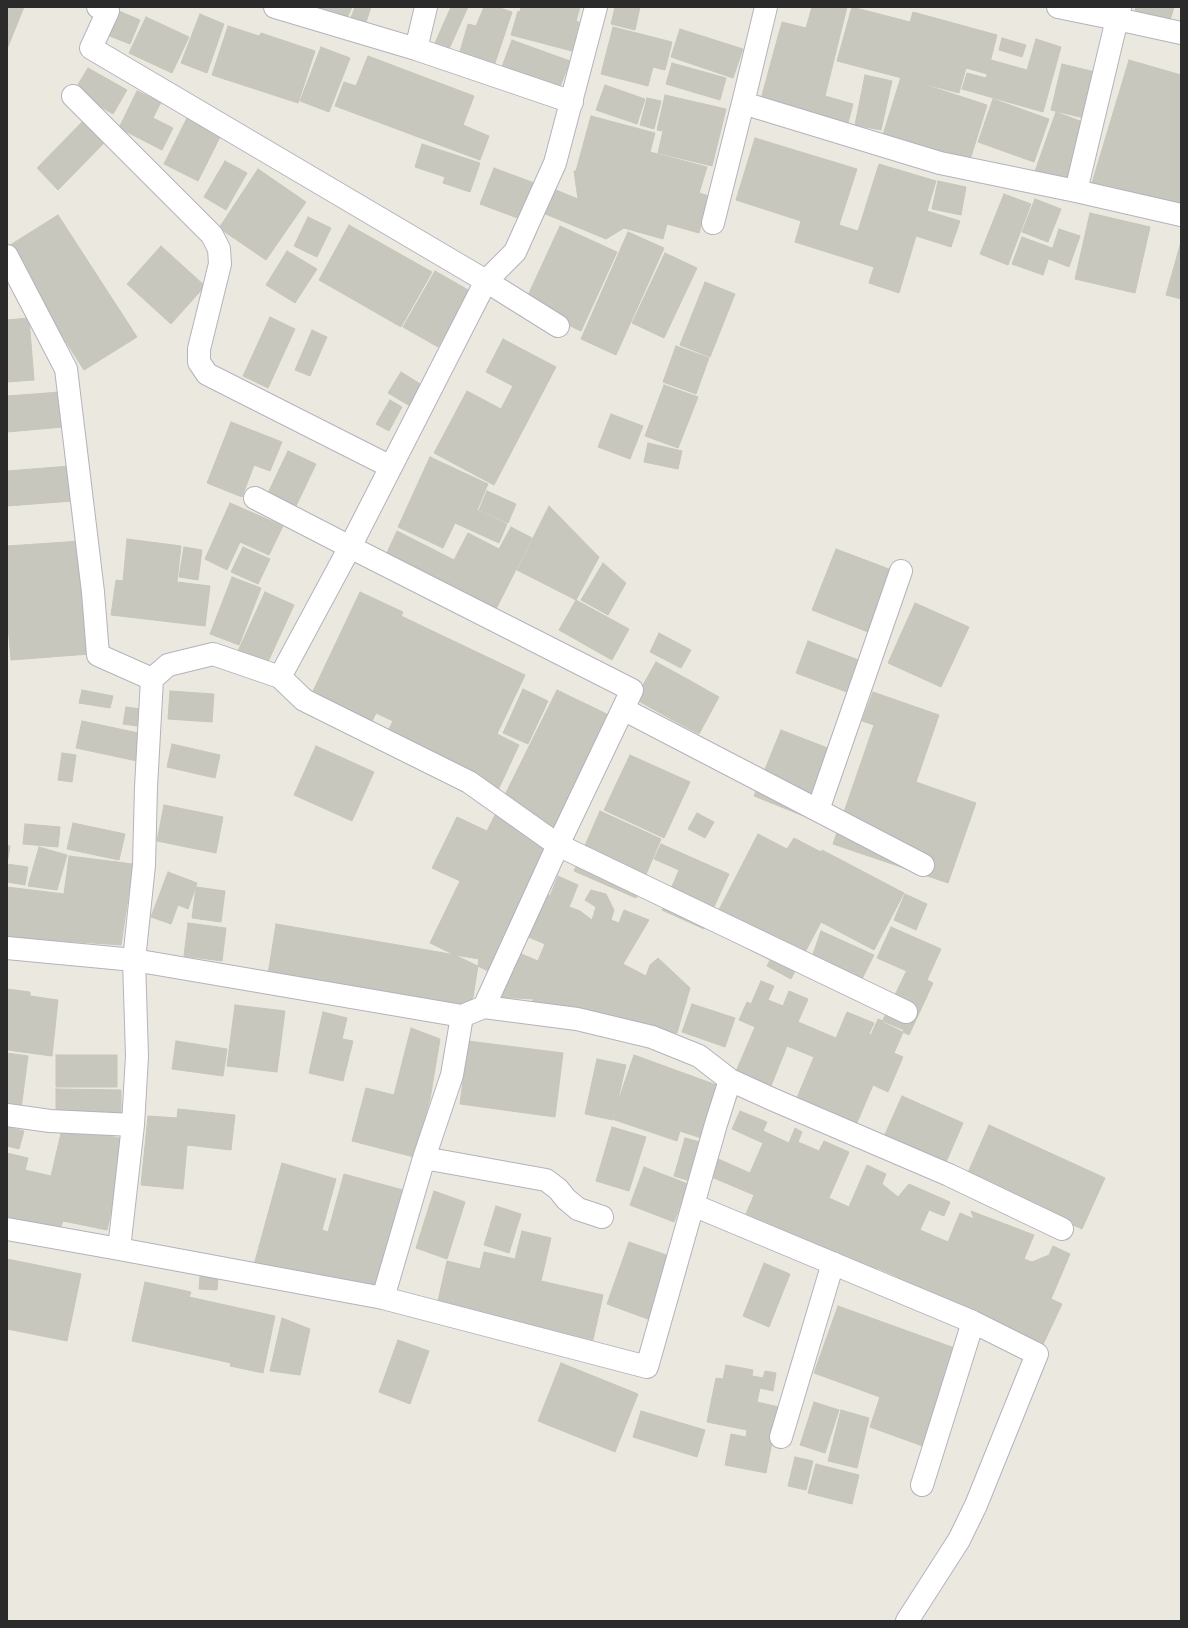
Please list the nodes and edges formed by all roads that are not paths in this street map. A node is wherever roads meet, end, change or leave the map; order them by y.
1 (275, 7) edge
2 (426, 7) edge
3 (596, 7) edge
4 (766, 7) edge
5 (1058, 7) edge
6 (106, 8) edge
7 (1119, 13) edge
8 (1181, 33) edge
9 (416, 49) junction
10 (73, 96) dead end
11 (572, 102) junction
12 (743, 103) junction
13 (1076, 191) junction
14 (1181, 215) edge
15 (713, 223) dead end
16 (7, 256) edge
17 (486, 281) junction
18 (558, 326) dead end
19 (391, 467) junction
20 (255, 498) dead end
21 (350, 547) junction
22 (901, 571) dead end
23 (280, 677) junction
24 (152, 678) junction
25 (623, 709) junction
26 (818, 810) junction
27 (558, 845) junction
28 (923, 865) dead end
29 (7, 948) edge
30 (134, 960) junction
31 (484, 1007) junction
32 (906, 1012) dead end
33 (462, 1016) junction
34 (730, 1080) junction
35 (7, 1115) edge
36 (133, 1125) junction
37 (424, 1158) junction
38 (693, 1205) junction
39 (602, 1217) dead end
40 (7, 1229) edge
41 (1062, 1229) dead end
42 (119, 1249) junction
43 (833, 1263) junction
44 (383, 1298) junction
45 (973, 1322) junction
46 (781, 1437) dead end
47 (922, 1486) dead end
48 (907, 1621) edge

1 - 9 street
2 - 9 street
3 - 11 street
4 - 12 street
5 - 7 street
6 - 17 street
7 - 8 street
7 - 13 street
9 - 11 street
10 - 19 street
11 - 17 street
12 - 13 street
12 - 15 street
13 - 14 street
16 - 24 street
17 - 18 street
17 - 19 street
19 - 21 street
20 - 21 street
21 - 23 street
21 - 25 street
22 - 26 street
23 - 24 street
23 - 27 street
24 - 30 street
25 - 26 street
25 - 27 street
26 - 28 street
27 - 31 street
27 - 32 street
29 - 30 street
30 - 33 street
30 - 36 street
31 - 33 street
31 - 34 street
33 - 37 street
34 - 38 street
34 - 41 street
35 - 36 street
36 - 42 street
37 - 39 street
37 - 44 street
38 - 43 street
38 - 44 street
40 - 42 street
42 - 44 street
43 - 45 street
43 - 46 street
45 - 47 street
45 - 48 street

